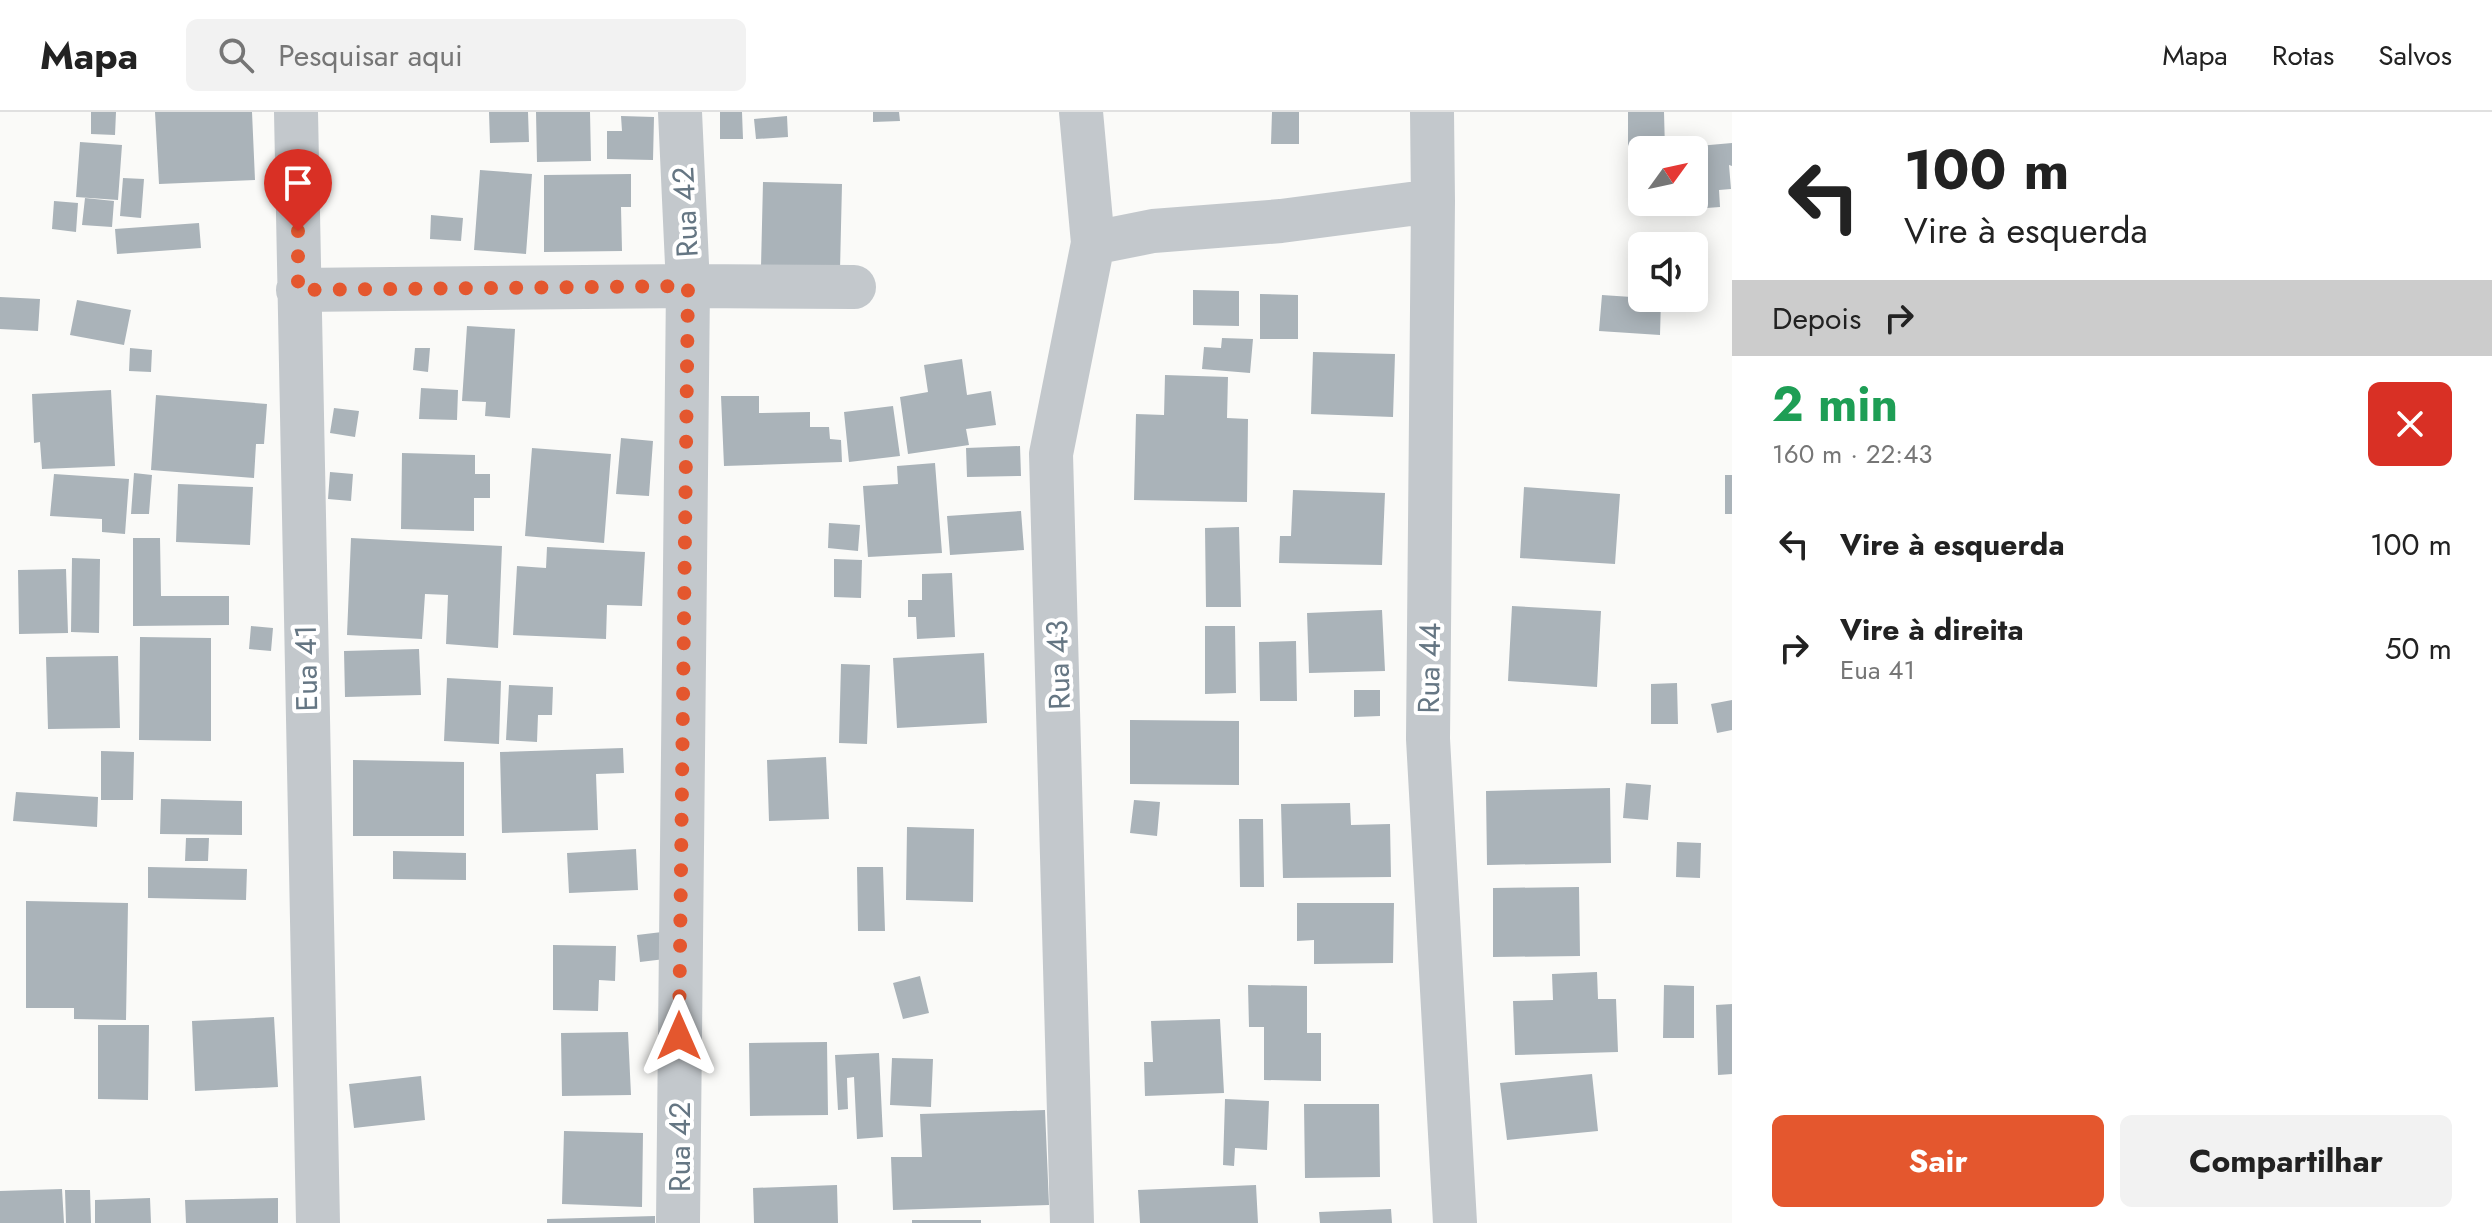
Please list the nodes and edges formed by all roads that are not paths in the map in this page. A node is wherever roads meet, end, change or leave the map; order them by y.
1 (296, 112) edge
2 (680, 112) edge
3 (1081, 112) edge
4 (1432, 112) edge
5 (1433, 201) junction
6 (1093, 243) junction
7 (688, 286) junction
8 (854, 287) dead end
9 (298, 290) junction
10 (318, 1223) edge
11 (678, 1223) edge
12 (1072, 1223) edge
13 (1455, 1223) edge

1 - 9 street, Eua 41
2 - 7 street, Rua 42
3 - 6 street, Rua 43
4 - 5 street, Rua 44
5 - 6 street
5 - 13 street, Rua 44
6 - 12 street, Rua 43
7 - 8 street
7 - 9 street
7 - 11 street, Rua 42
9 - 10 street, Eua 41

